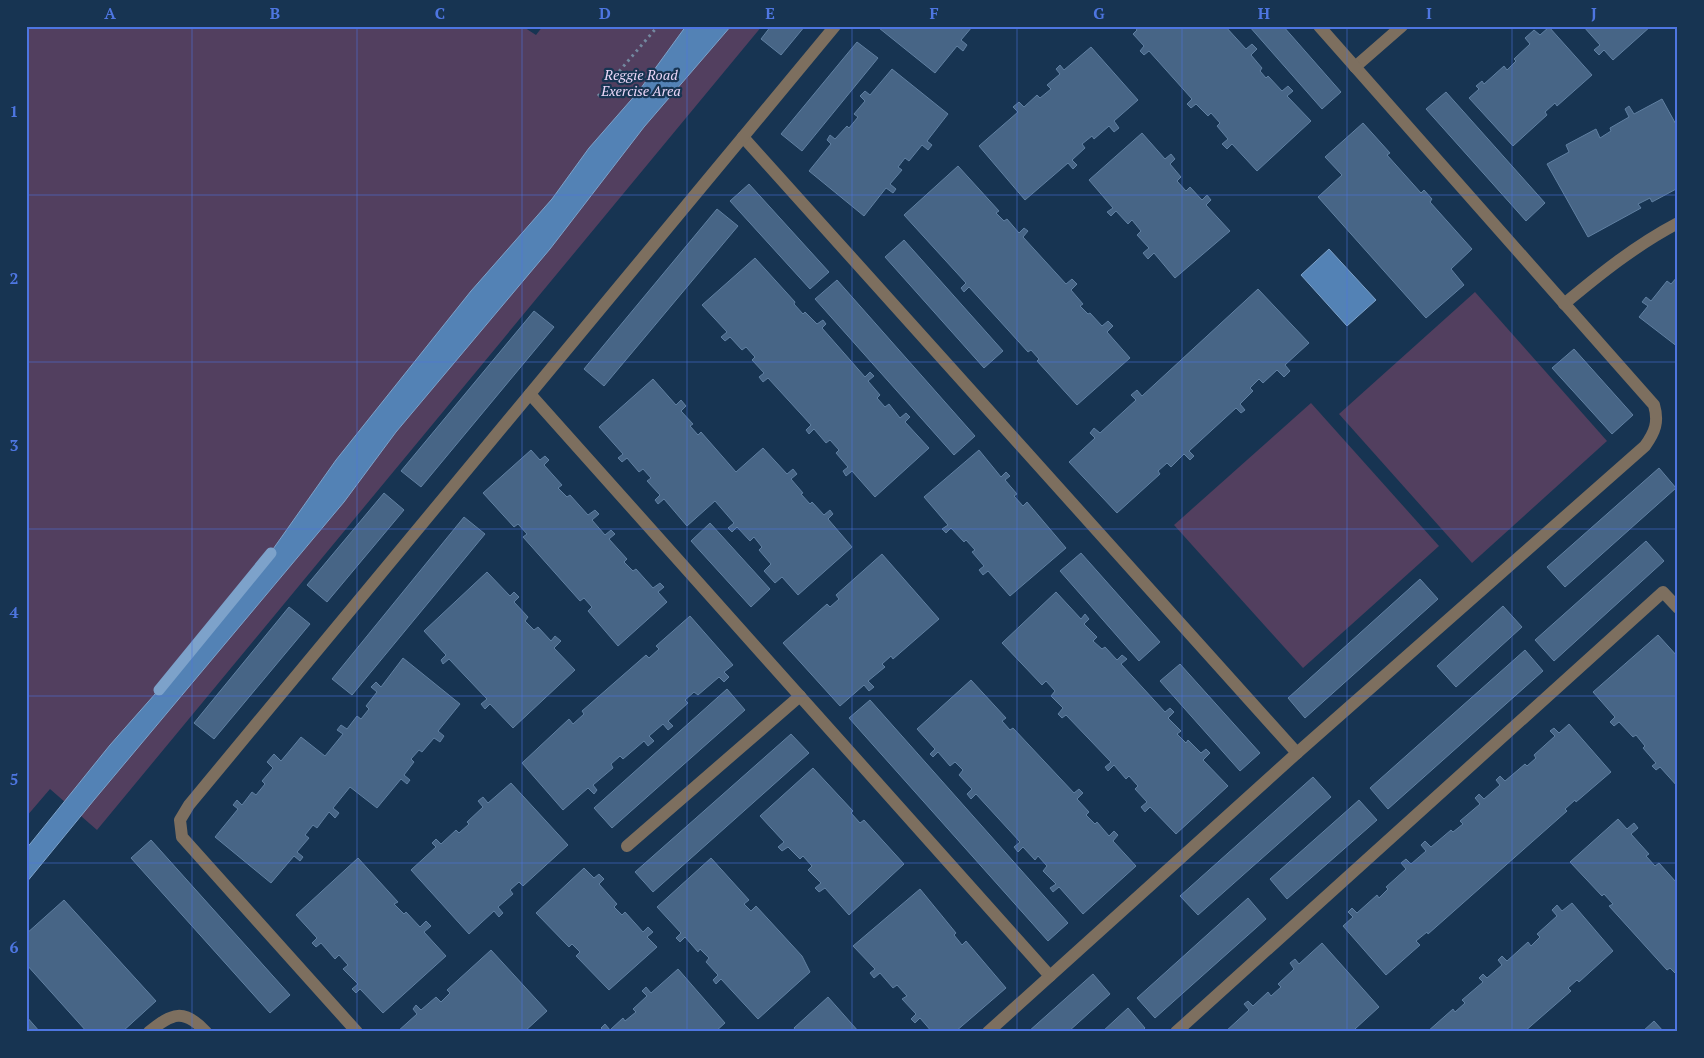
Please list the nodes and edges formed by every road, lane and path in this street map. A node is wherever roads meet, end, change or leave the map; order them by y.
1 (658, 26) edge
2 (835, 26) edge
3 (1319, 26) edge
4 (1402, 26) edge
5 (1355, 67) junction
6 (598, 96) dead end
7 (743, 137) junction
8 (1678, 223) edge
9 (1564, 304) junction
10 (530, 394) junction
11 (1678, 608) edge
12 (800, 696) junction
13 (1296, 752) junction
14 (627, 846) dead end
15 (1050, 976) junction
16 (149, 1032) edge
17 (206, 1032) edge
18 (357, 1032) edge
19 (988, 1032) edge
20 (1176, 1032) edge

1 - 6 path
2 - 7 lane
3 - 5 lane
4 - 5 lane
5 - 9 lane
7 - 10 lane
7 - 13 lane
8 - 9 lane
9 - 13 lane
10 - 12 lane
10 - 18 lane
11 - 20 lane
12 - 14 lane
12 - 15 lane
13 - 15 lane
15 - 19 lane
16 - 17 lane

